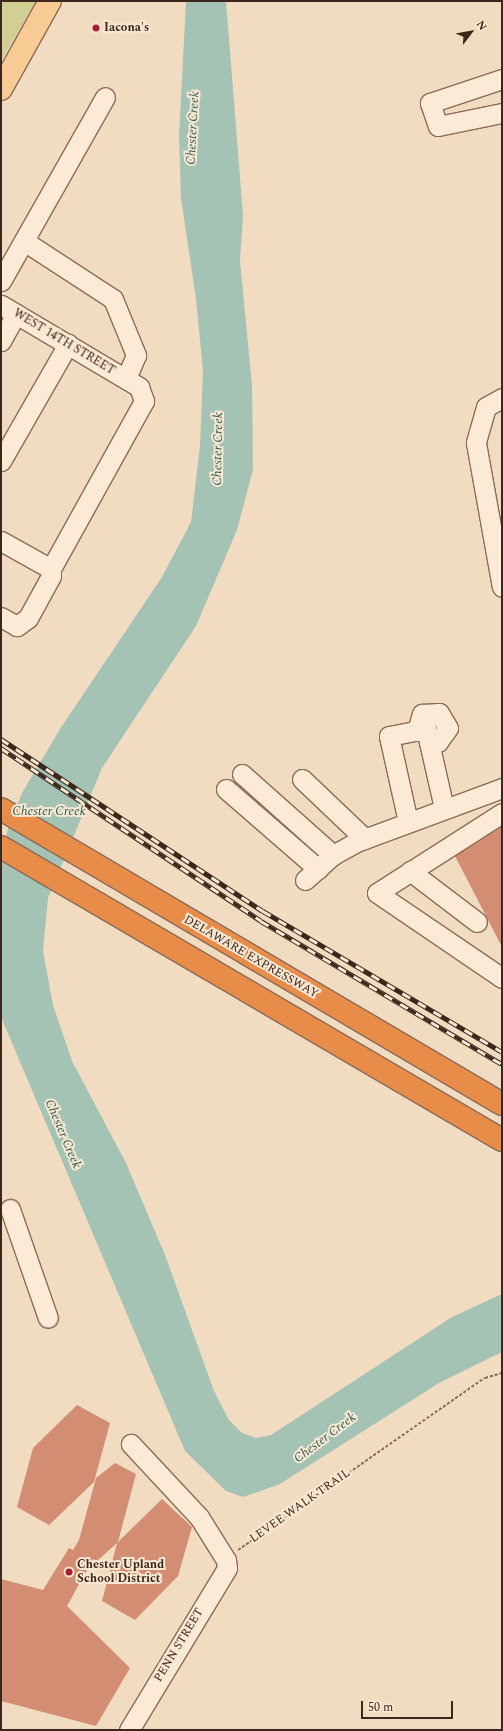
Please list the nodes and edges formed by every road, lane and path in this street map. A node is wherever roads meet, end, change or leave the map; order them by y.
1 (50, 1) edge
2 (57, 1) edge
3 (37, 26) junction
4 (502, 79) edge
5 (1, 89) edge
6 (105, 97) dead end
7 (502, 113) edge
8 (24, 241) junction
9 (1, 281) edge
10 (9, 309) edge
11 (1, 341) edge
12 (68, 344) junction
13 (126, 379) junction
14 (502, 398) edge
15 (1, 461) edge
16 (1, 541) edge
17 (498, 542) edge
18 (51, 569) junction
19 (502, 587) edge
20 (1, 617) edge
21 (242, 774) dead end
22 (302, 779) dead end
23 (502, 788) edge
24 (226, 789) dead end
25 (444, 808) junction
26 (1, 809) edge
27 (502, 813) edge
28 (408, 822) junction
29 (365, 838) junction
30 (1, 847) edge
31 (333, 855) junction
32 (410, 871) junction
33 (476, 922) dead end
34 (502, 978) edge
35 (502, 1104) edge
36 (502, 1140) edge
37 (10, 1209) dead end
38 (48, 1318) dead end
39 (502, 1373) edge
40 (131, 1444) dead end
41 (226, 1560) junction
42 (129, 1730) edge

1 - 3 main road
2 - 3 main road
3 - 5 main road
4 - 7 street
6 - 8 street
8 - 9 street
8 - 13 street
10 - 11 street
10 - 12 street, WEST 14TH STREET
12 - 13 street, WEST 14TH STREET
12 - 15 street
13 - 18 street, WEST 14TH STREET
14 - 17 street
16 - 18 street
17 - 19 street
18 - 20 street
21 - 31 street
22 - 29 street
23 - 25 street
24 - 31 street
25 - 28 street
25 - 28 street
26 - 35 highway, DELAWARE EXPRESSWAY
27 - 32 street
28 - 29 street
29 - 31 street
30 - 36 highway
32 - 33 street
32 - 34 street
37 - 38 street
39 - 41 path, LEVEE WALK TRAIL
40 - 41 street
41 - 42 street, PENN STREET

